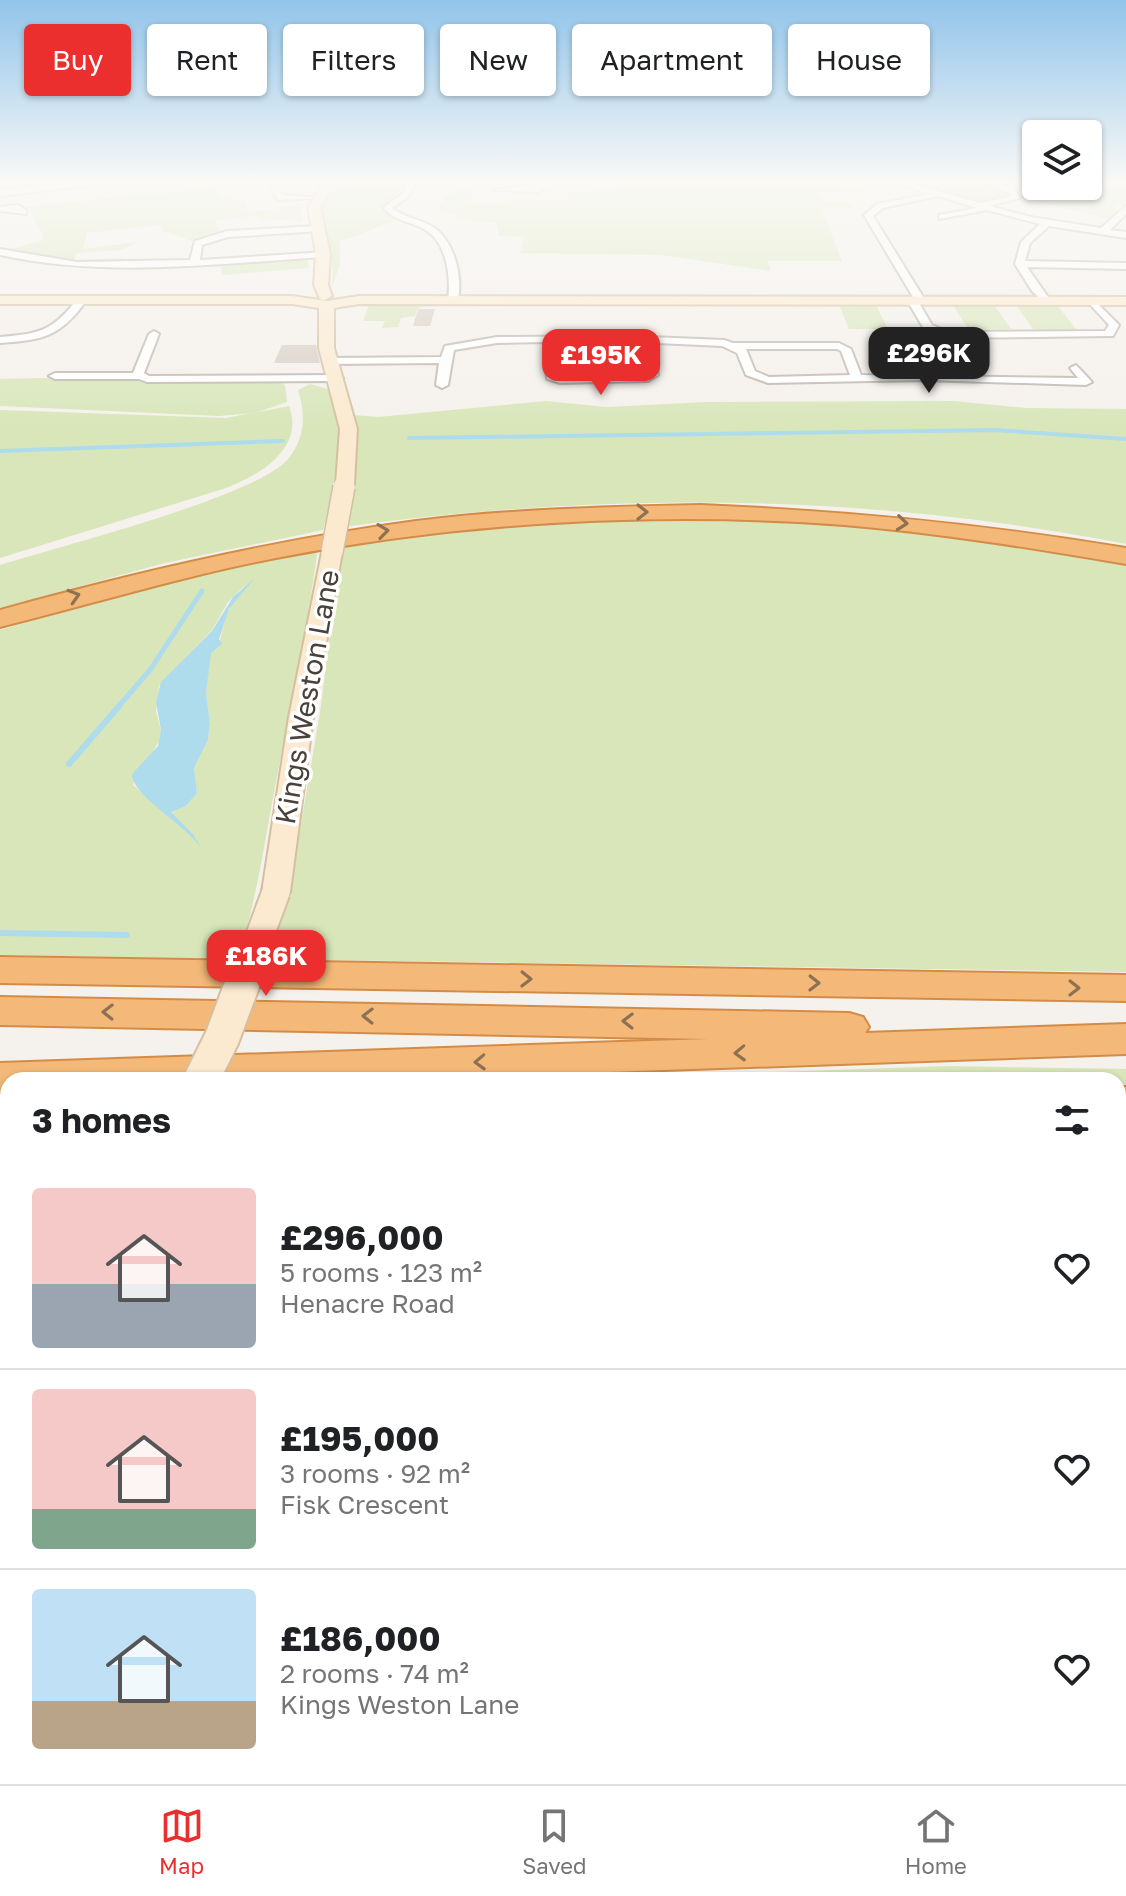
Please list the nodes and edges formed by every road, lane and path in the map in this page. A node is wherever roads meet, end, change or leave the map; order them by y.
1 (322, 265) edge
2 (452, 265) edge
3 (896, 265) edge
4 (1021, 265) edge
5 (1086, 265) edge
6 (1126, 266) edge
7 (0, 300) edge
8 (322, 300) junction
9 (916, 300) junction
10 (1045, 300) junction
11 (81, 301) junction
12 (453, 301) junction
13 (1092, 301) junction
14 (1126, 301) edge
15 (154, 334) dead end
16 (0, 340) edge
17 (549, 340) junction
18 (651, 341) junction
19 (735, 346) junction
20 (445, 360) junction
21 (1076, 368) dead end
22 (334, 370) junction
23 (55, 376) dead end
24 (140, 376) junction
25 (856, 377) junction
26 (442, 385) dead end
27 (1126, 556) edge
28 (0, 619) edge
29 (0, 970) edge
30 (1126, 988) edge
31 (0, 1011) edge
32 (1126, 1038) edge
33 (169, 1072) edge
34 (205, 1072) edge

1 - 8 street, Kings Weston Lane
2 - 12 street
3 - 9 street
4 - 10 street
5 - 6 street
7 - 11 street
8 - 11 street
8 - 12 street
8 - 22 street, Kings Weston Lane
9 - 10 street
9 - 12 street
9 - 13 street
10 - 13 street
11 - 16 street
13 - 14 street
15 - 24 street
17 - 18 street
17 - 18 street
17 - 20 street
18 - 19 street
19 - 25 street
19 - 25 street
20 - 22 street
20 - 26 street
21 - 25 street
22 - 24 street
22 - 34 street, Kings Weston Lane, bridge
23 - 24 street
28 -> 27 highway
29 -> 30 highway
32 -> 31 highway
32 -> 33 highway

